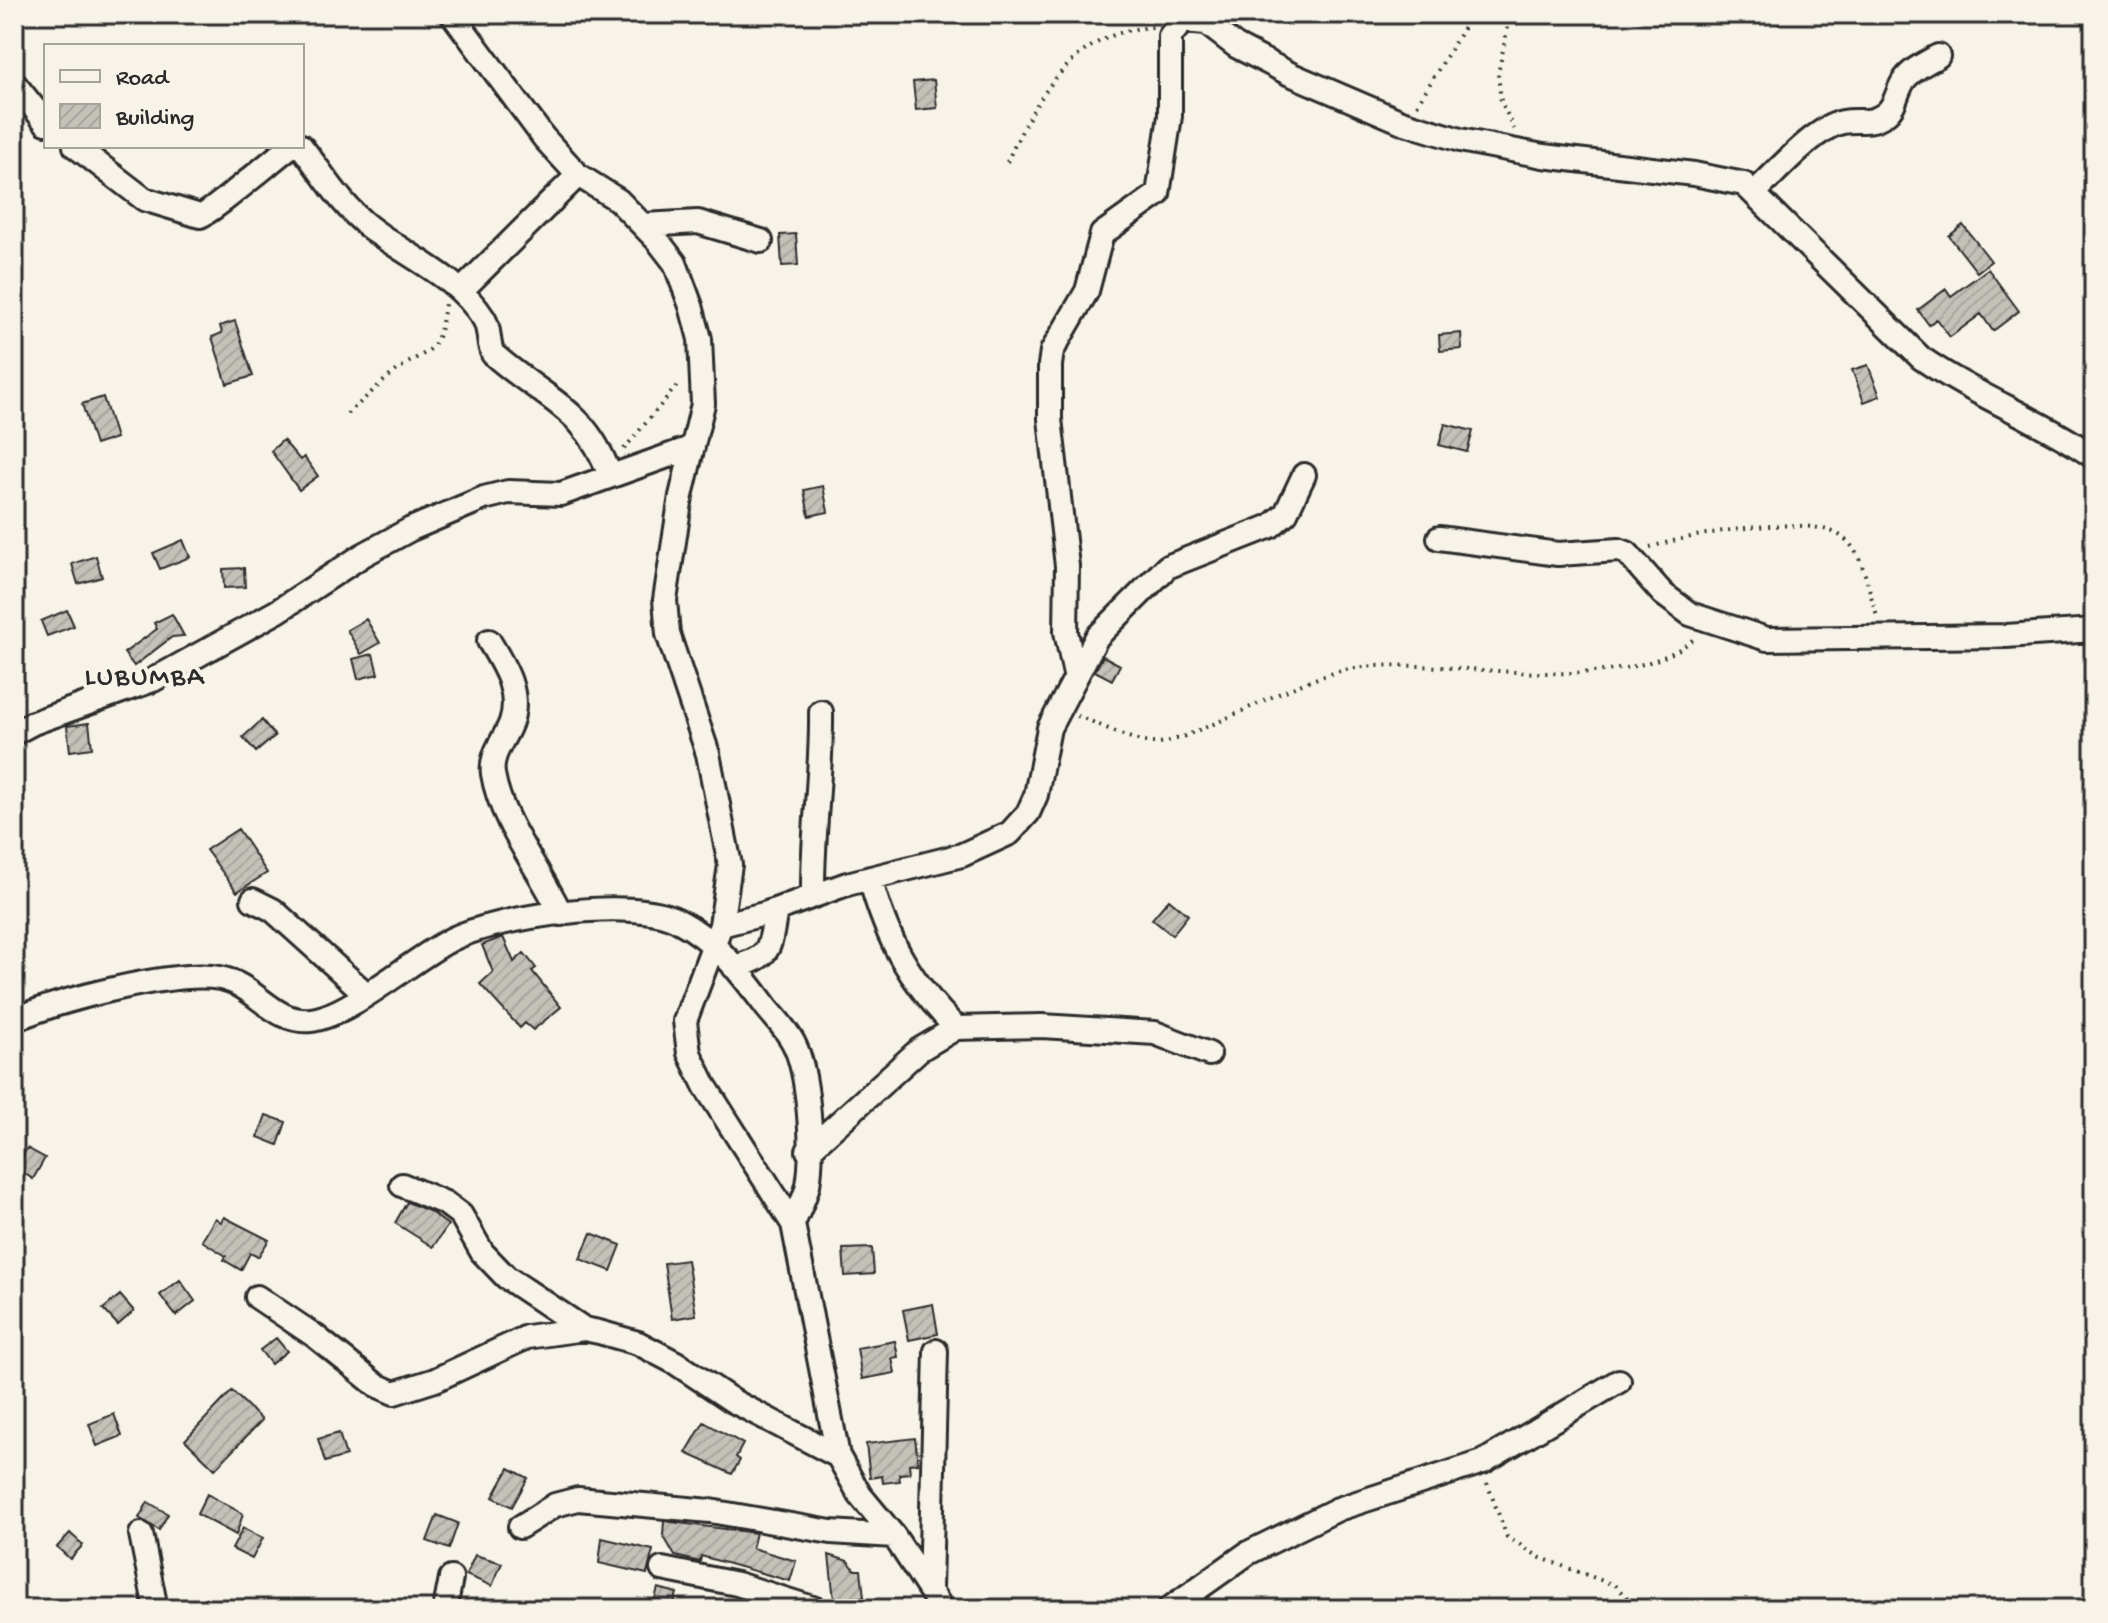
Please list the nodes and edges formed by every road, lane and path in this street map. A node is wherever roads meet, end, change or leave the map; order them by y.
1 (452, 14) edge
2 (1472, 14) edge
3 (1500, 14) edge
4 (1208, 19) edge
5 (1175, 27) junction
6 (1938, 56) dead end
7 (14, 83) edge
8 (44, 120) edge
9 (1402, 122) junction
10 (78, 148) edge
11 (288, 148) edge
12 (302, 148) edge
13 (1526, 153) junction
14 (1007, 162) dead end
15 (578, 175) junction
16 (1755, 192) junction
17 (644, 225) junction
18 (761, 241) dead end
19 (455, 284) junction
20 (701, 355) junction
21 (347, 414) dead end
22 (693, 447) junction
23 (2094, 457) edge
24 (608, 471) junction
25 (1304, 475) dead end
26 (1439, 538) dead end
27 (1627, 553) junction
28 (1710, 623) junction
29 (2094, 630) edge
30 (1885, 636) junction
31 (489, 641) dead end
32 (1075, 674) junction
33 (1058, 709) junction
34 (821, 712) dead end
35 (14, 733) edge
36 (870, 878) junction
37 (813, 896) junction
38 (253, 900) dead end
39 (776, 910) junction
40 (561, 914) junction
41 (718, 935) junction
42 (734, 967) junction
43 (365, 993) junction
44 (19, 1015) edge
45 (956, 1028) junction
46 (1209, 1054) dead end
47 (808, 1151) junction
48 (402, 1185) dead end
49 (793, 1224) junction
50 (257, 1297) dead end
51 (584, 1329) junction
52 (936, 1351) dead end
53 (1619, 1381) dead end
54 (838, 1456) junction
55 (1483, 1462) junction
56 (520, 1527) dead end
57 (141, 1534) dead end
58 (894, 1536) junction
59 (662, 1569) dead end
60 (451, 1578) dead end
61 (930, 1589) junction
62 (156, 1609) edge
63 (445, 1609) edge
64 (816, 1609) edge
65 (942, 1609) edge
66 (1169, 1609) edge
67 (1639, 1609) edge

1 - 15 street
2 - 9 path
3 - 13 path
4 - 5 street
4 - 9 street
5 - 14 path
5 - 32 street
6 - 16 street
7 - 8 street
9 - 13 street
10 - 11 street
12 - 19 street
13 - 16 street
15 - 17 street
15 - 19 street
16 - 23 street
17 - 18 street
17 - 20 street
19 - 21 path
19 - 24 street
20 - 22 street
20 - 24 path
22 - 24 street
22 - 41 street
24 - 35 street
25 - 32 street
26 - 27 street
27 - 28 street
27 - 30 path
28 - 30 street
28 - 33 path
29 - 30 street
31 - 40 street
32 - 33 street
33 - 36 street
34 - 37 street
36 - 37 street
36 - 45 street
37 - 39 street
38 - 43 street
39 - 41 street
39 - 42 street
40 - 41 street
40 - 43 street
41 - 42 street
41 - 49 street
42 - 47 street
43 - 44 street
45 - 46 street
45 - 47 street
47 - 49 street
48 - 51 street
49 - 54 street
50 - 51 street
51 - 54 street
52 - 61 street
53 - 55 street
54 - 58 street
55 - 66 street
55 - 67 path
56 - 58 street
57 - 62 street
58 - 61 street
59 - 64 street
60 - 63 street
61 - 65 street

